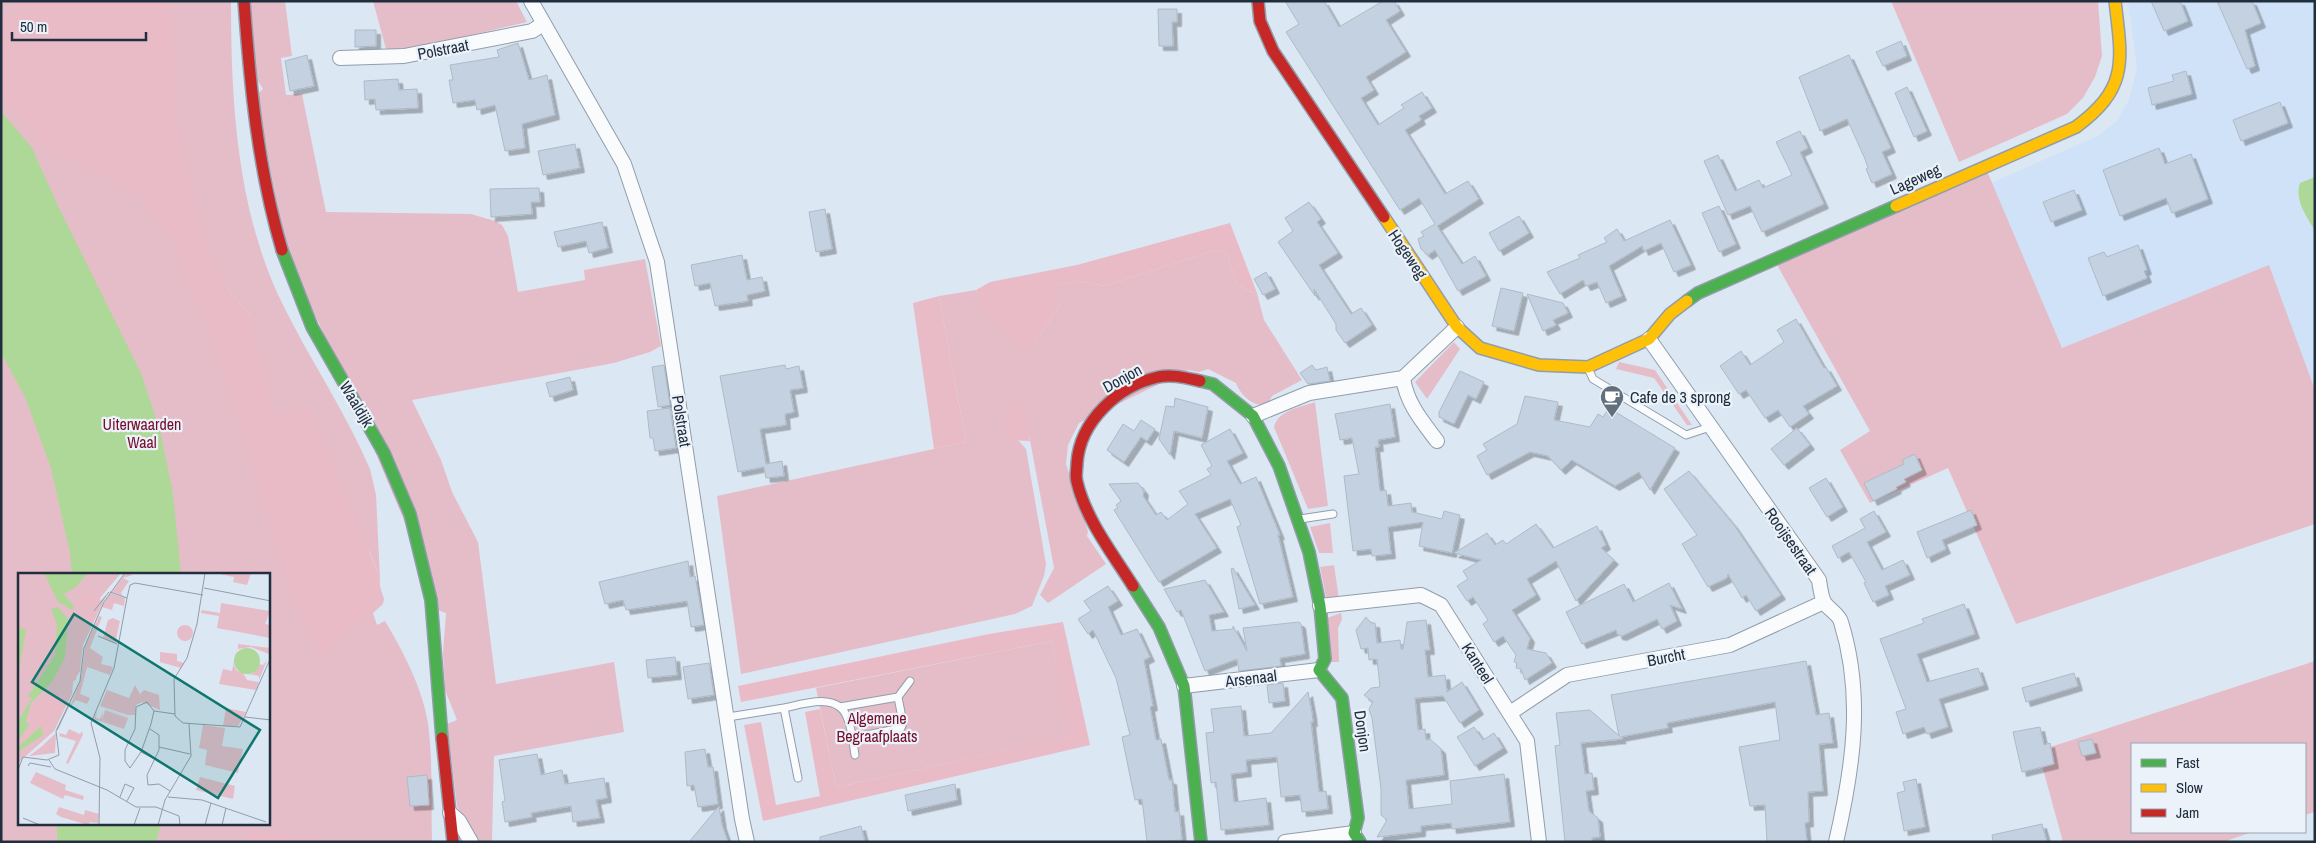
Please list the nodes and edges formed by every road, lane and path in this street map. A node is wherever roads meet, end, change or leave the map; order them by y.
1 (244, 1) edge
2 (531, 1) edge
3 (1258, 1) edge
4 (2115, 1) edge
5 (543, 24) junction
6 (340, 58) dead end
7 (1457, 327) junction
8 (1649, 339) junction
9 (1588, 367) junction
10 (1403, 378) junction
11 (1253, 416) junction
12 (1710, 427) junction
13 (1437, 441) dead end
14 (1333, 514) dead end
15 (1298, 520) junction
16 (1824, 602) junction
17 (1320, 606) junction
18 (1319, 670) junction
19 (910, 681) dead end
20 (1184, 686) junction
21 (898, 697) junction
22 (840, 707) junction
23 (784, 708) junction
24 (1510, 713) junction
25 (728, 717) junction
26 (852, 738) junction
27 (855, 755) dead end
28 (798, 778) dead end
29 (450, 813) junction
30 (1357, 838) edge
31 (452, 842) edge
32 (471, 842) edge
33 (747, 842) edge
34 (1201, 842) edge
35 (1285, 842) edge
36 (1539, 842) edge
37 (1836, 842) edge

1 - 29 street, Waaldijk
2 - 5 street, Polstraat
3 - 7 street, Hogeweg
4 - 8 street, Lageweg
5 - 6 street, Polstraat
5 - 25 street, Polstraat
7 - 9 street, Hogeweg
7 - 10 street
8 - 9 street, Hogeweg
8 - 12 street, Rooijsestraat
9 - 12 lane
10 - 11 street
10 - 13 street
11 - 15 street, Donjon
11 - 20 street, Donjon
12 - 16 street, Rooijsestraat
14 - 15 lane
15 - 17 street, Donjon
16 - 24 street, Burcht
16 - 37 street, Rooijsestraat
17 - 18 street, Donjon
17 - 24 street, Kanteel
18 - 20 street, Arsenaal
18 - 30 street, Donjon
19 - 21 lane
20 - 34 street, Donjon
21 - 22 lane
21 - 26 lane
22 - 23 lane
22 - 26 lane
23 - 25 lane
23 - 28 lane
24 - 36 street, Kanteel
25 - 33 street, Polstraat
26 - 27 lane
29 - 31 street, Waaldijk
29 - 32 street
30 - 35 street

